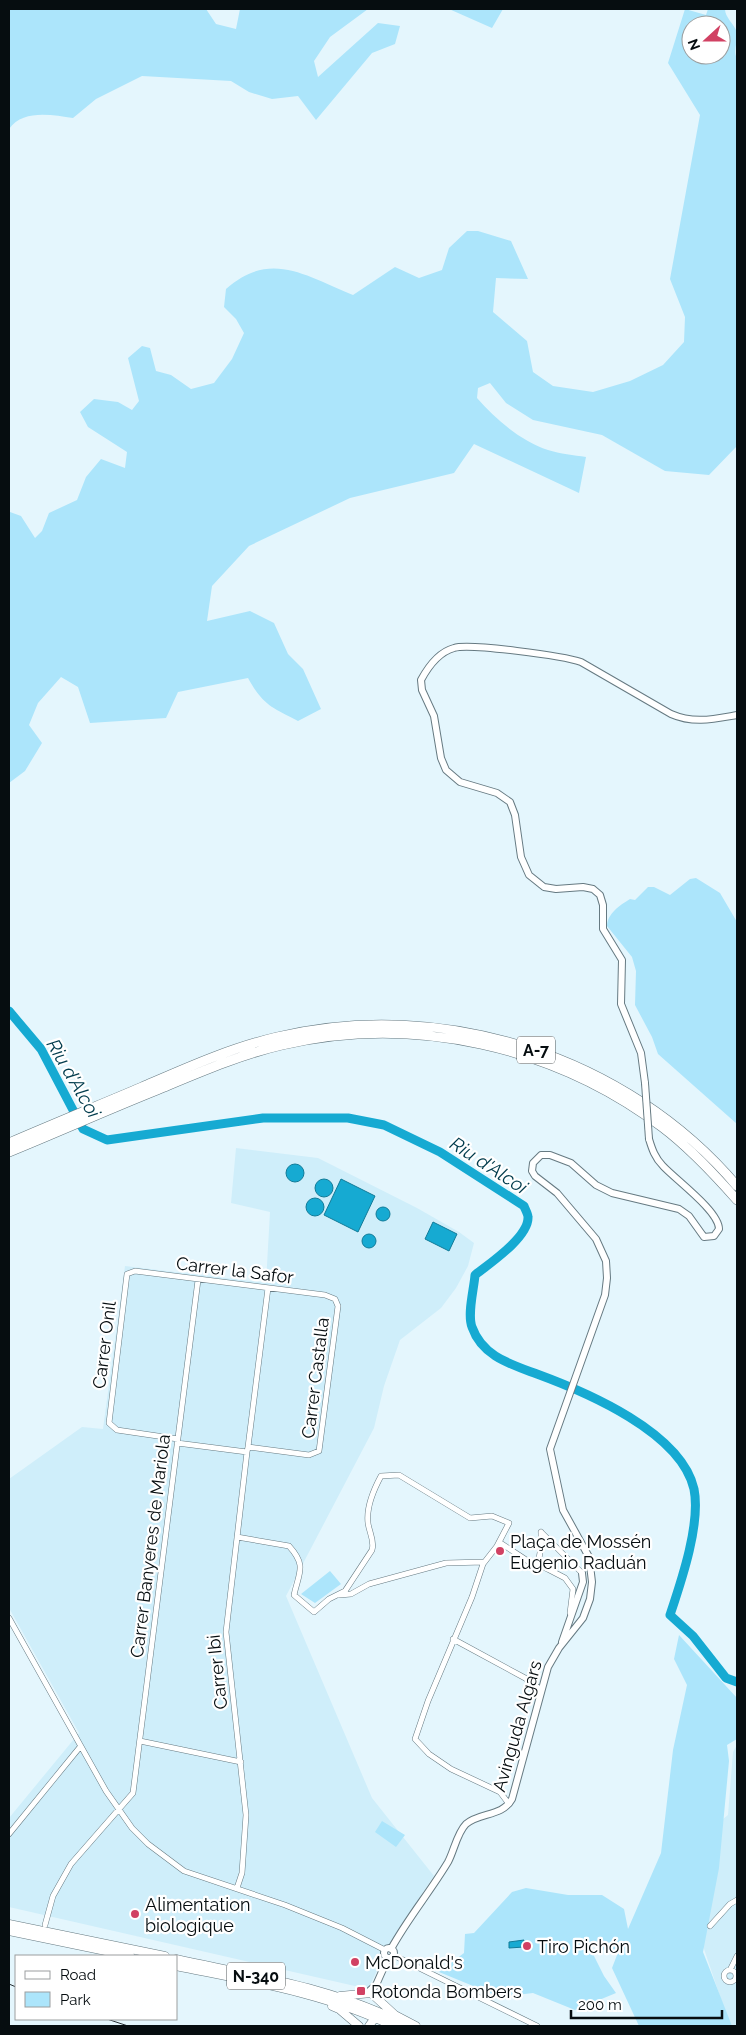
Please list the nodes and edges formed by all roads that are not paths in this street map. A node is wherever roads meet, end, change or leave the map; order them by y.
1 (737, 715) edge
2 (297, 1037) junction
3 (34, 1142) junction
4 (9, 1143) edge
5 (9, 1152) edge
6 (9, 1157) edge
7 (737, 1186) edge
8 (737, 1200) edge
9 (128, 1274) joint
10 (198, 1280) junction
11 (268, 1288) junction
12 (338, 1302) joint
13 (177, 1441) junction
14 (248, 1450) junction
15 (237, 1537) junction
16 (499, 1542) junction
17 (484, 1562) junction
18 (538, 1564) junction
19 (582, 1573) joint
20 (340, 1595) junction
21 (9, 1618) edge
22 (569, 1623) junction
23 (453, 1639) junction
24 (562, 1644) junction
25 (540, 1689) junction
26 (140, 1741) junction
27 (80, 1747) junction
28 (241, 1762) junction
29 (509, 1804) junction
30 (119, 1811) junction
31 (9, 1834) edge
32 (237, 1888) junction
33 (737, 1900) edge
34 (9, 1924) edge
35 (45, 1925) dead end
36 (710, 1926) dead end
37 (9, 1931) edge
38 (389, 1953) junction
39 (125, 1955) edge
40 (160, 1955) edge
41 (737, 1956) edge
42 (178, 1959) edge
43 (178, 1966) edge
44 (730, 1970) junction
45 (736, 1972) edge
46 (376, 1985) junction
47 (365, 1992) junction
48 (310, 1996) junction
49 (335, 1996) junction
50 (378, 1999) junction
51 (354, 2006) junction
52 (377, 2015) junction
53 (356, 2024) edge
54 (369, 2026) edge
55 (393, 2026) edge
56 (408, 2026) edge
57 (416, 2026) edge
58 (537, 2026) edge

1 - 24 street, Avinguda Algars, bridge
2 - 3 highway, A-7
2 - 4 highway, A-7
2 - 7 highway, A-7
2 - 8 highway, A-7
3 - 5 highway, A-7
3 - 6 highway
9 - 10 street, Carrer la Safor
9 - 13 street, Carrer Onil
10 - 11 street, Carrer la Safor
10 - 13 street, Carrer Banyeres de Mariola
11 - 12 street, Carrer la Safor
11 - 14 street, Carrer Ibi
12 - 14 street, Carrer Castalla
13 - 14 street
13 - 26 street, Carrer Banyeres de Mariola
14 - 15 street, Carrer Ibi
15 - 20 street
15 - 28 street, Carrer Ibi
16 - 17 street
16 - 18 street
16 - 20 street
17 - 20 street
17 - 23 street
18 - 19 street
18 - 22 street
19 - 22 street, Avinguda Algars
21 - 27 street
22 - 24 street, Avinguda Algars
23 - 25 street
23 - 29 street
24 - 25 street, Avinguda Algars
25 - 29 street, Avinguda Algars
26 - 28 street
26 - 30 street, Carrer Banyeres de Mariola
27 - 30 street
27 - 31 street
28 - 32 street, Carrer Ibi
29 - 38 street, Avinguda Algars
30 - 32 street
30 - 35 street, Carrer Banyeres de Mariola
32 - 38 street
33 - 36 street
34 - 40 main road
37 - 39 main road
38 - 46 street, Avinguda Algars
38 - 58 street
41 - 44 street
42 - 49 main road, N-340
43 - 48 main road, N-340
44 - 45 street
44 - 45 street
46 - 47 street, Avinguda Algars
46 - 50 street
47 - 49 main road
47 - 50 main road
47 - 51 main road
48 - 51 main road, N-340
48 - 53 main road
49 - 51 main road, N-340
50 - 52 main road
50 - 57 main road
51 - 52 main road, N-340
51 - 53 main road
52 - 54 main road
52 - 55 main road, N-340
52 - 56 main road, N-340

